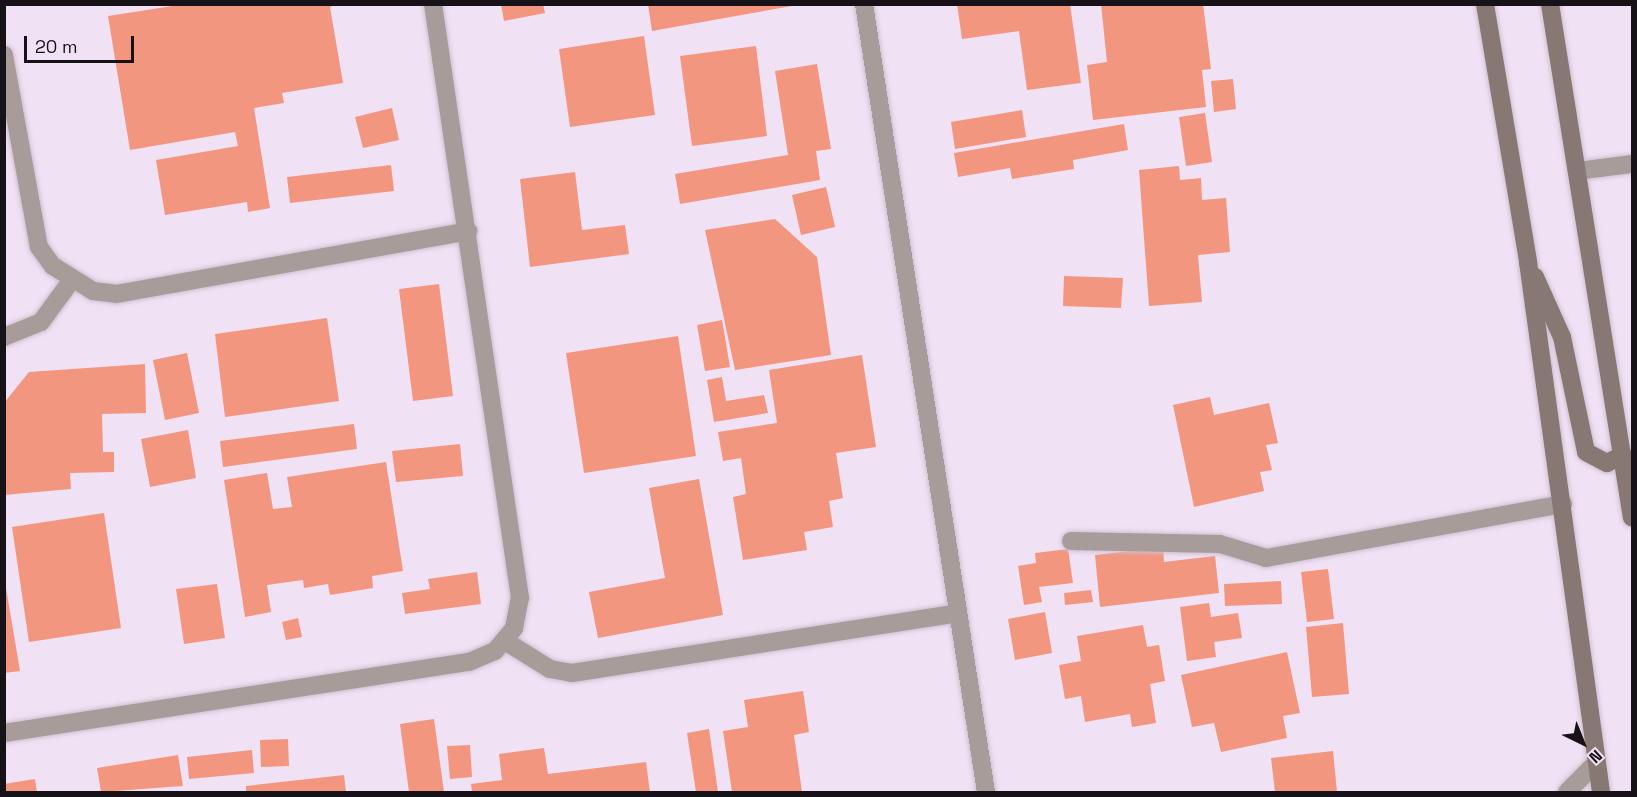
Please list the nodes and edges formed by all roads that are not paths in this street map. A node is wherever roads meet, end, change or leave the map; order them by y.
1 (433, 4) edge
2 (864, 4) edge
3 (1485, 4) edge
4 (1550, 4) edge
5 (4, 54) edge
6 (1632, 164) edge
7 (1577, 171) junction
8 (468, 231) junction
9 (1528, 262) junction
10 (71, 281) junction
11 (4, 337) edge
12 (1623, 455) junction
13 (1563, 504) junction
14 (1632, 518) edge
15 (1071, 541) dead end
16 (955, 614) junction
17 (505, 641) junction
18 (4, 733) edge
19 (1597, 762) junction
20 (986, 792) edge
21 (1567, 792) edge
22 (1601, 792) edge

1 - 8 street
2 - 16 street
3 - 9 main road
4 - 7 main road
5 - 10 street
6 - 7 street
7 - 12 main road
8 - 10 street
8 - 17 street
9 - 12 main road
9 - 13 main road
10 - 11 street
12 - 14 main road
13 - 15 street
13 - 19 main road
16 - 17 street
16 - 20 street
17 - 18 street
19 - 21 street
19 - 22 main road

